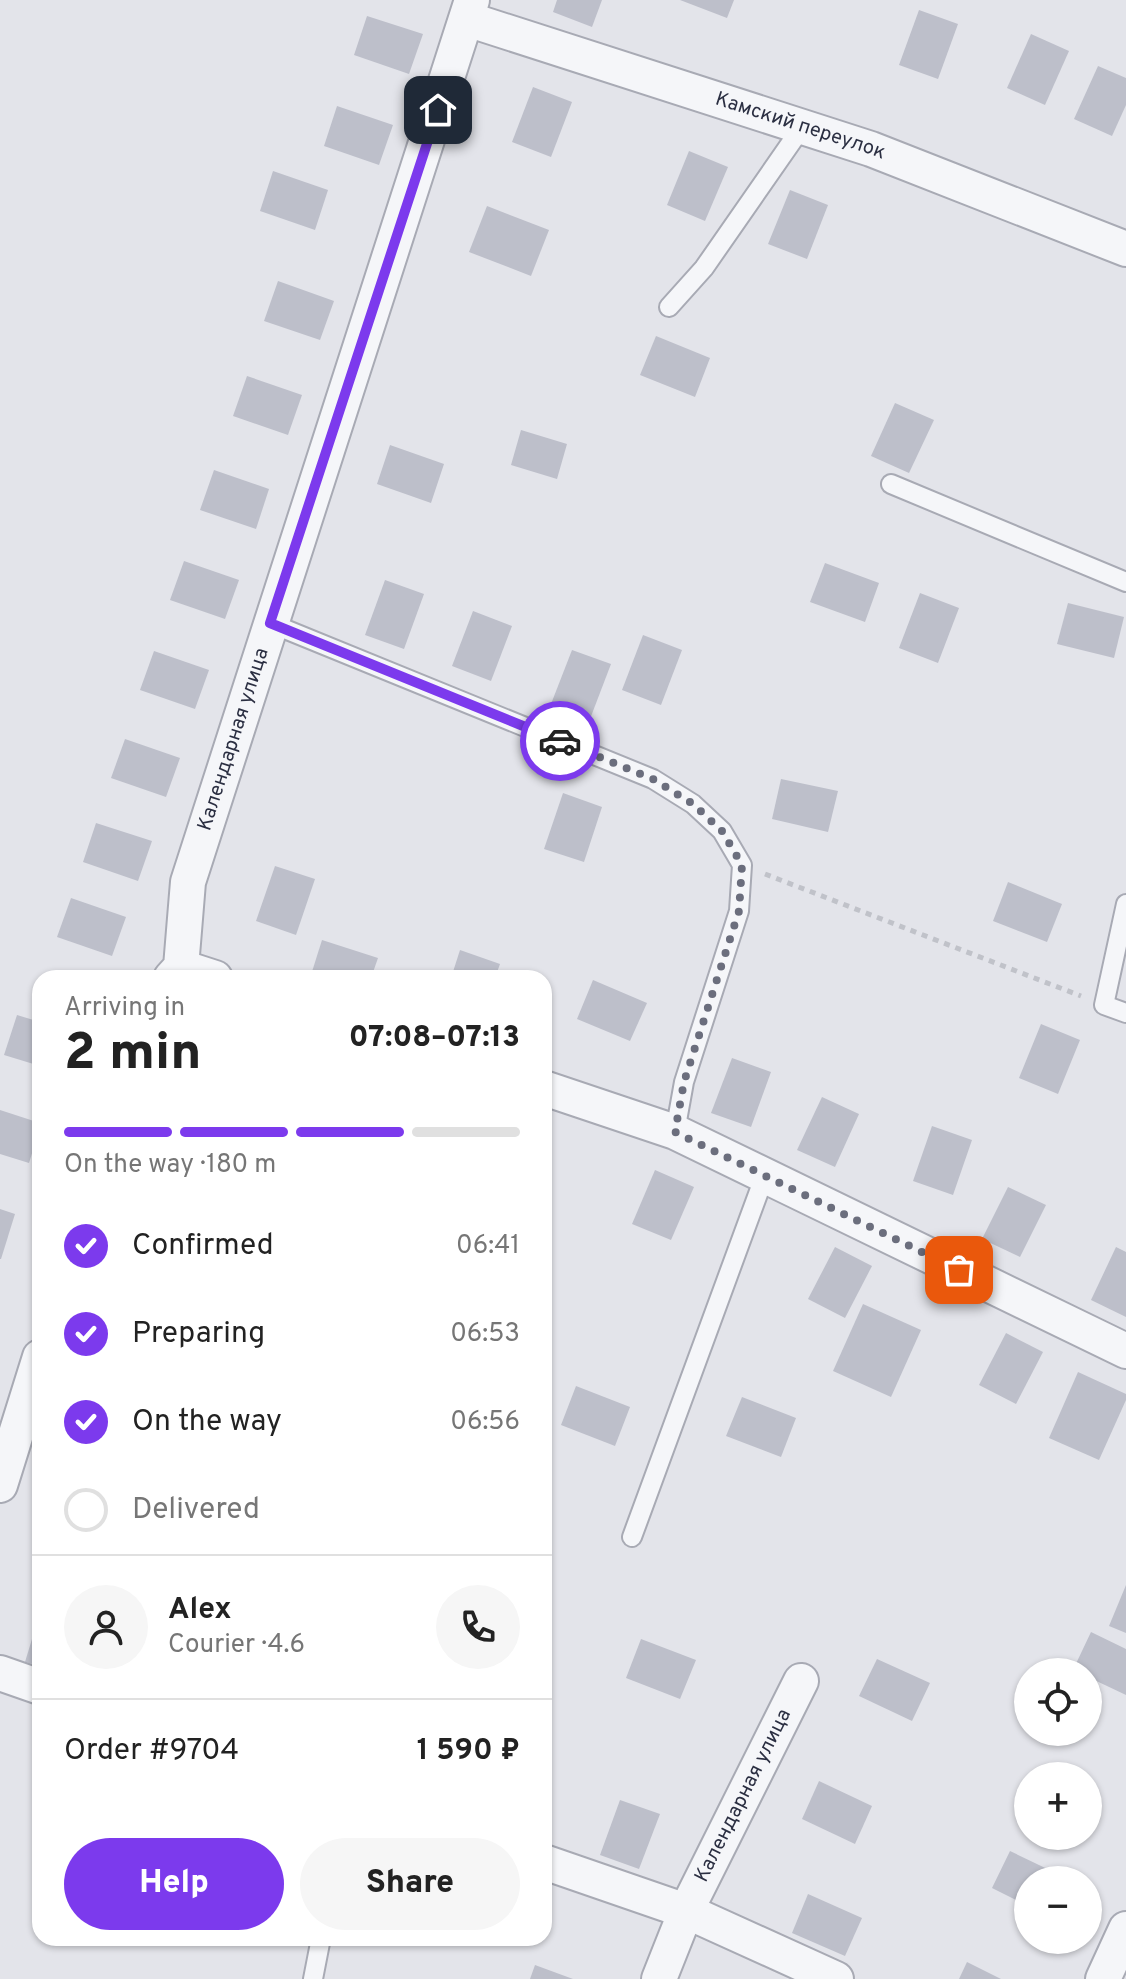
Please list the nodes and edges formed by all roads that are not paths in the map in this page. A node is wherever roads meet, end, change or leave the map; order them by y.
1 (470, 10) edge
2 (802, 127) junction
3 (1126, 249) edge
4 (669, 307) dead end
5 (891, 484) dead end
6 (1126, 582) edge
7 (270, 623) junction
8 (1126, 904) edge
9 (176, 970) edge
10 (1126, 1013) edge
11 (552, 1091) edge
12 (675, 1132) junction
13 (765, 1175) junction
14 (1126, 1351) edge
15 (32, 1383) edge
16 (0, 1485) edge
17 (632, 1537) dead end
18 (0, 1673) edge
19 (801, 1681) dead end
20 (32, 1684) edge
21 (552, 1865) edge
22 (686, 1911) junction
23 (1126, 1929) edge
24 (319, 1946) edge
25 (313, 1979) edge
26 (659, 1979) edge
27 (836, 1979) edge
28 (1103, 1979) edge

1 - 2 street, Камский переулок
1 - 7 street, Календарная улица
2 - 3 street, Камский переулок
2 - 4 lane
5 - 6 lane
7 - 9 street, Календарная улица
7 - 12 lane
8 - 10 lane
11 - 12 street
12 - 13 street
13 - 14 street
13 - 17 lane
15 - 16 street
18 - 20 street
19 - 22 street, Календарная улица
21 - 22 street
22 - 26 street, Календарная улица
22 - 27 street
23 - 28 street
24 - 25 lane

